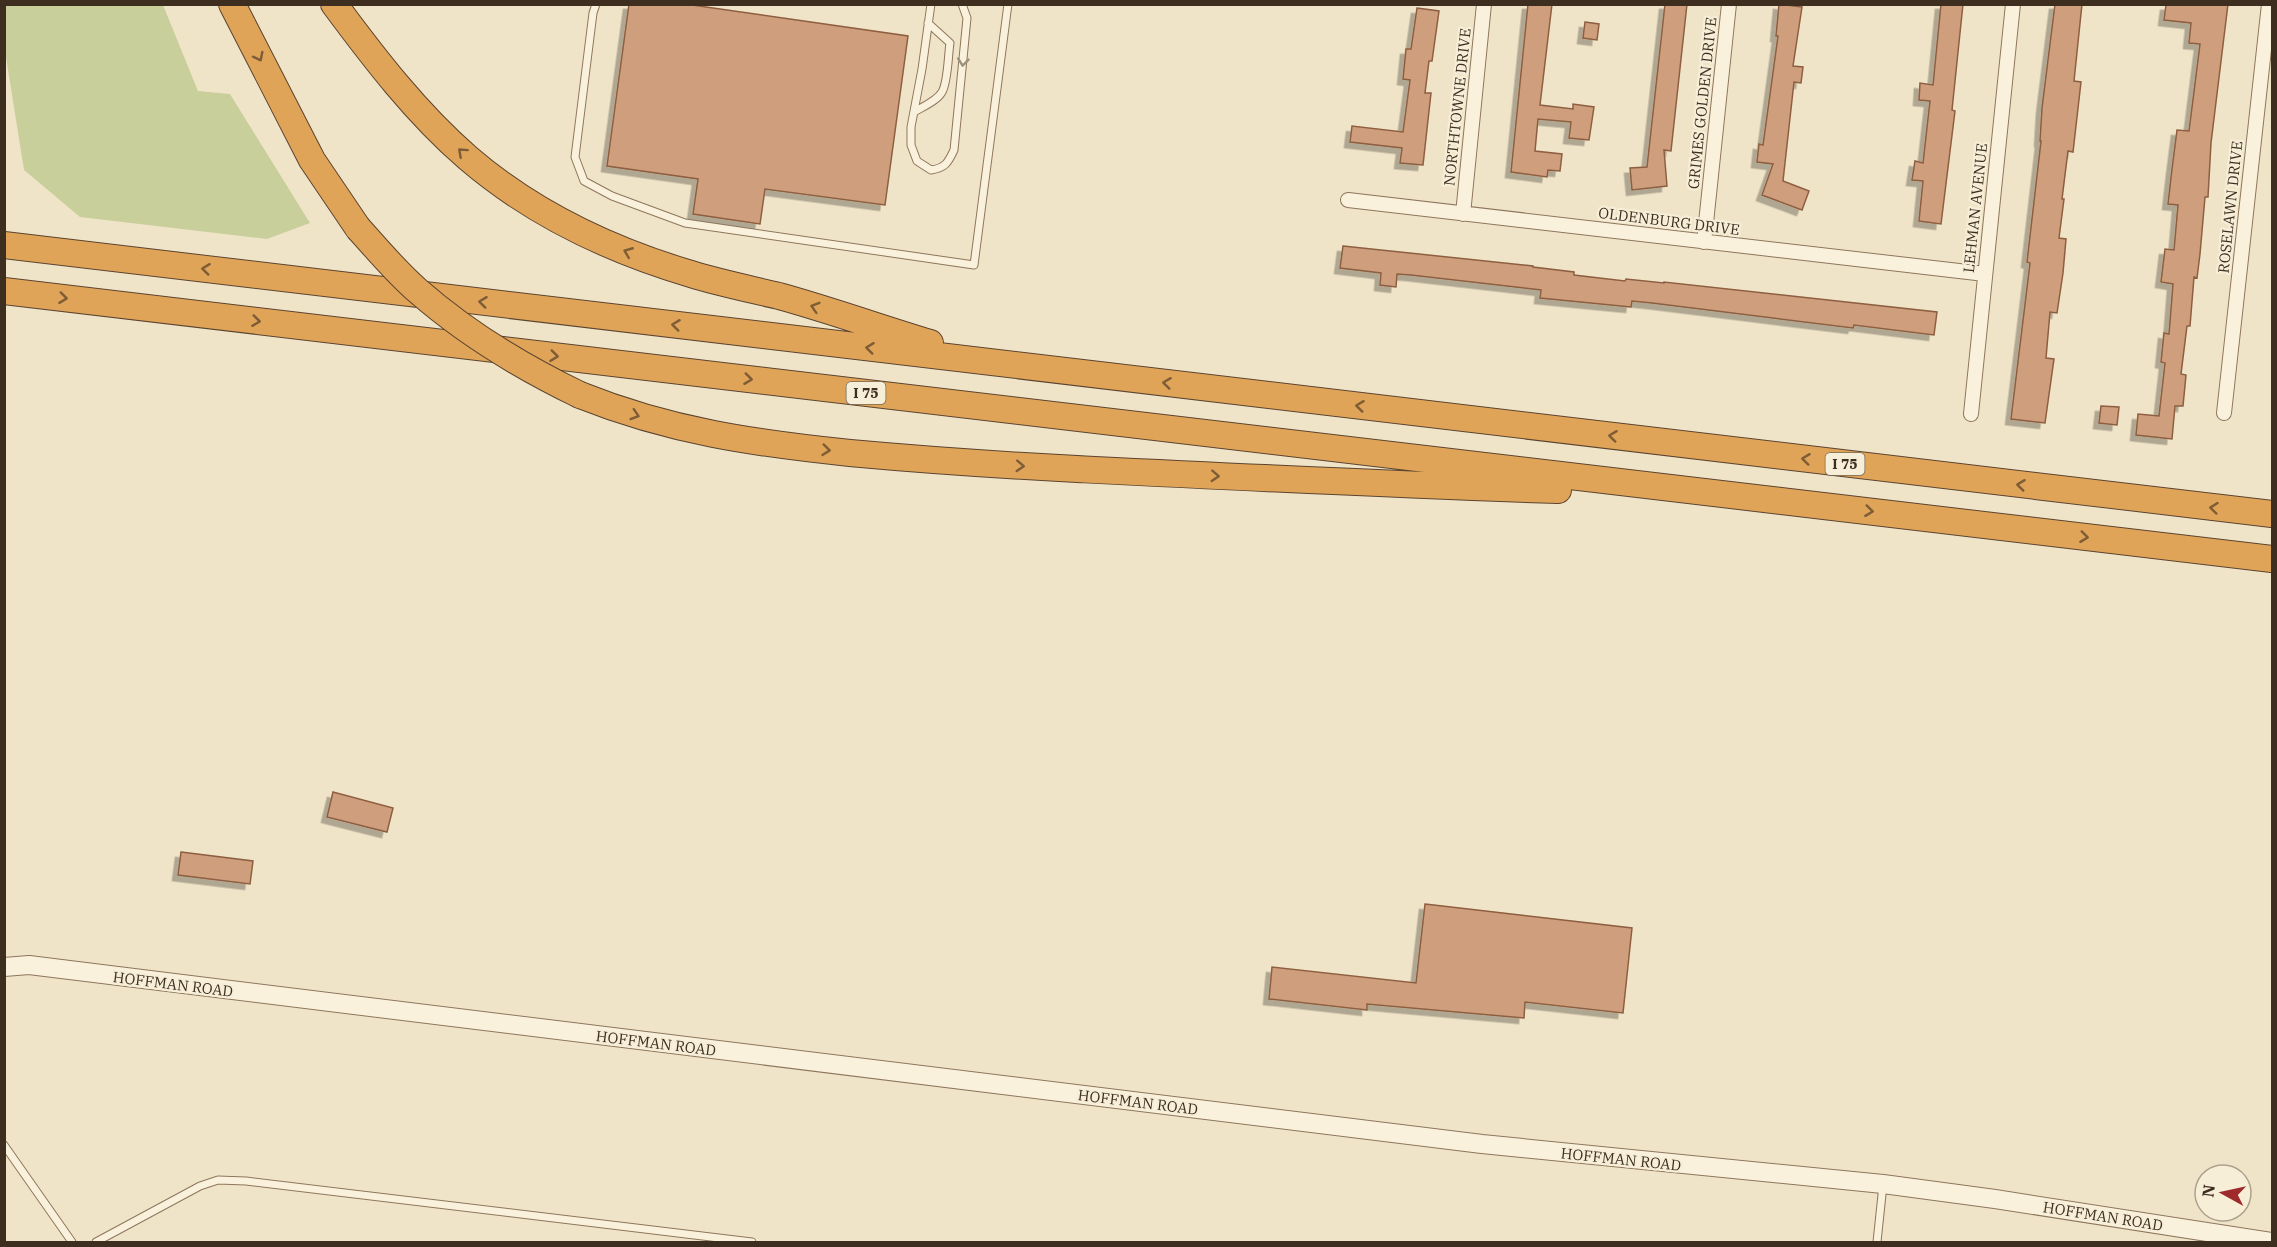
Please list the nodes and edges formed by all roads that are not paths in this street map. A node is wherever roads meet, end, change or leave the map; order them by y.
1 (232, 4) edge
2 (334, 4) edge
3 (596, 4) edge
4 (931, 4) edge
5 (962, 4) edge
6 (1484, 4) edge
7 (1729, 4) edge
8 (2013, 4) edge
9 (2269, 4) edge
10 (1006, 5) edge
11 (928, 22) junction
12 (914, 112) junction
13 (1348, 200) dead end
14 (1463, 214) junction
15 (1704, 242) junction
16 (4, 245) edge
17 (1985, 274) junction
18 (4, 291) edge
19 (991, 362) junction
20 (2224, 413) dead end
21 (1971, 414) dead end
22 (1728, 495) junction
23 (2272, 514) edge
24 (2272, 559) edge
25 (4, 968) edge
26 (4, 1145) edge
27 (1883, 1184) junction
28 (72, 1242) edge
29 (96, 1242) edge
30 (752, 1242) edge
31 (1877, 1242) edge
32 (2271, 1242) edge

1 -> 22 highway, bridge
19 -> 2 highway
3 - 10 lane
4 - 11 lane
5 -> 12 lane
6 - 14 street, NORTHTOWNE DRIVE
7 - 15 street, GRIMES GOLDEN DRIVE
8 - 17 street, LEHMAN AVENUE
9 - 20 street, ROSELAWN DRIVE
11 - 12 lane
11 - 12 lane
13 - 14 street, OLDENBURG DRIVE
14 - 15 street, OLDENBURG DRIVE
15 - 17 street, OLDENBURG DRIVE
19 -> 16 highway, I 75
17 - 21 street, LEHMAN AVENUE
18 -> 22 highway, I 75
23 -> 19 highway, I 75
22 -> 24 highway, I 75
25 - 27 street, HOFFMAN ROAD
26 - 28 lane
27 - 31 lane
27 - 32 street, HOFFMAN ROAD
29 - 30 lane

